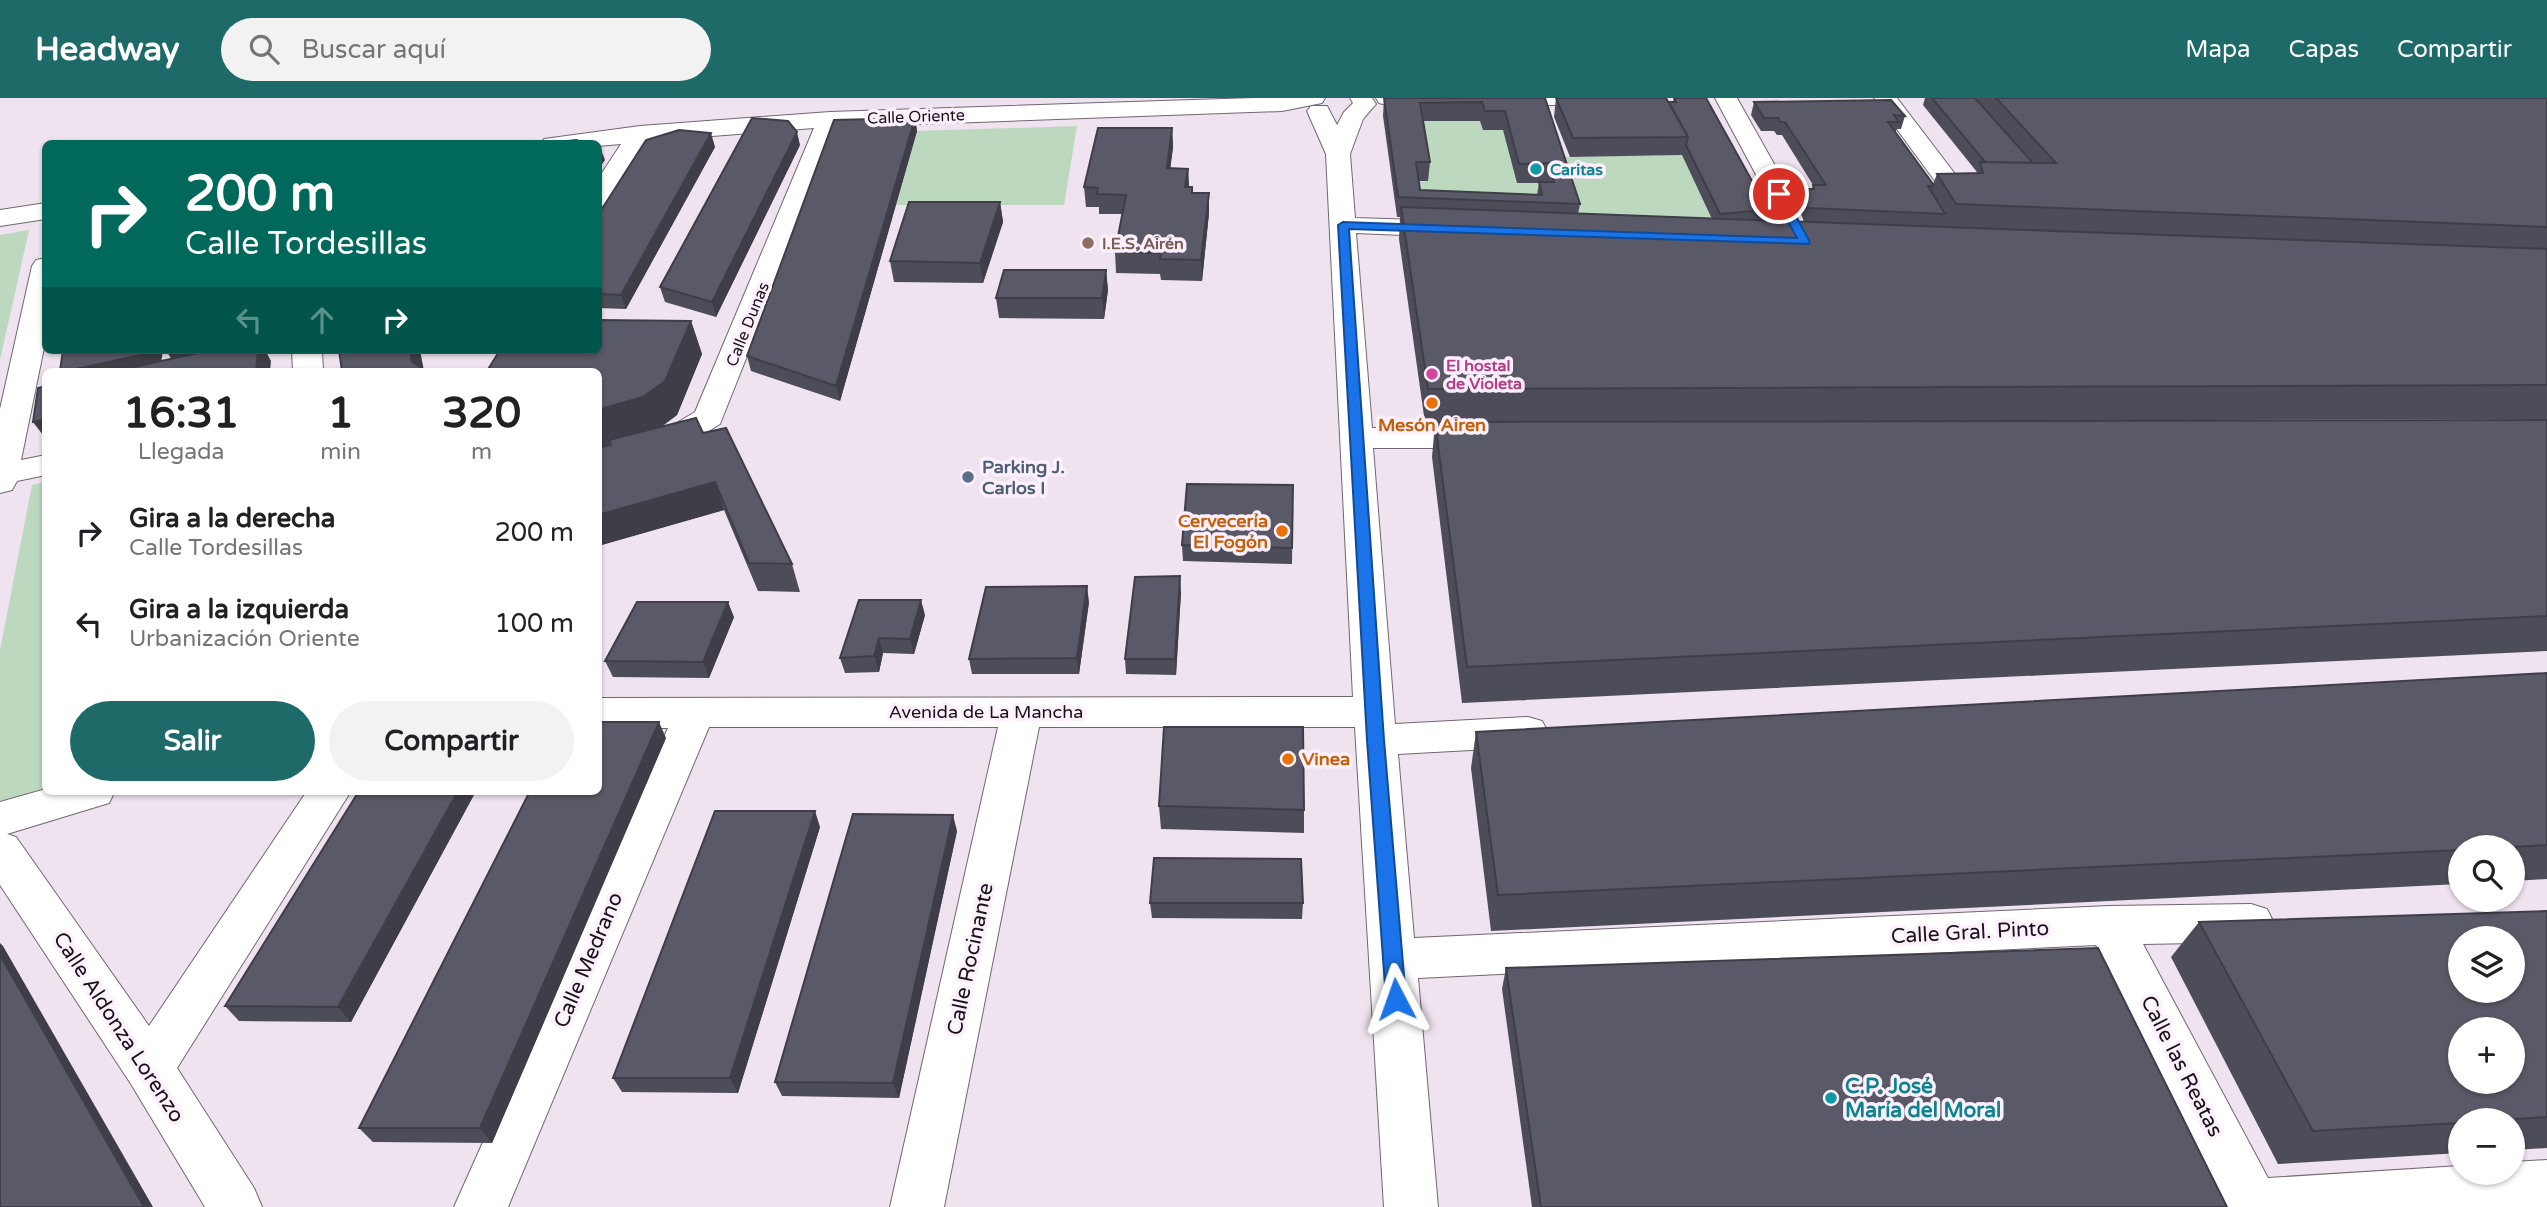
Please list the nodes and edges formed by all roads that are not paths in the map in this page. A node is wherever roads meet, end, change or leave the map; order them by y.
1 (1387, 98) edge
2 (1576, 98) edge
3 (1726, 98) edge
4 (1885, 98) edge
5 (1429, 100) junction
6 (1316, 105) edge
7 (1360, 106) edge
8 (830, 119) junction
9 (640, 133) junction
10 (584, 140) edge
11 (1338, 154) junction
12 (1955, 191) edge
13 (602, 194) edge
14 (42, 212) edge
15 (0, 218) edge
16 (1343, 225) junction
17 (1473, 230) edge
18 (1777, 241) edge
19 (1805, 242) junction
20 (1832, 243) edge
21 (42, 285) edge
22 (1357, 438) junction
23 (1517, 438) edge
24 (602, 459) edge
25 (42, 466) edge
26 (1, 477) edge
27 (695, 712) junction
28 (1023, 712) junction
29 (602, 713) edge
30 (1375, 726) junction
31 (1565, 730) edge
32 (81, 795) edge
33 (327, 795) edge
34 (0, 819) edge
35 (0, 849) edge
36 (2287, 922) edge
37 (2109, 925) junction
38 (1393, 959) junction
39 (149, 1068) junction
40 (2547, 1186) edge
41 (2254, 1206) edge
42 (234, 1207) edge
43 (481, 1207) edge
44 (917, 1207) edge
45 (1411, 1207) edge

1 - 5 street
2 - 5 street
3 - 19 street
4 - 12 street
5 - 7 street
6 - 7 street, Calle Oriente
6 - 8 street, Calle Oriente
6 - 11 street
7 - 11 street
8 - 9 street, Calle Oriente
8 - 24 street, Calle Dunas
9 - 10 street, Calle Oriente
9 - 13 street
11 - 16 street
14 - 15 street
16 - 17 street
16 - 22 street
18 - 19 street
19 - 20 street
21 - 26 street
22 - 23 street
22 - 30 street
25 - 26 street
27 - 28 street, Avenida de La Mancha
27 - 29 street, Avenida de La Mancha
27 - 43 street, Calle Medrano
28 - 30 street, Avenida de La Mancha
28 - 44 street, Calle Rocinante
30 - 31 street, Avenida de La Mancha
30 - 38 street
32 - 34 street
33 - 39 street
35 - 39 street, Calle Aldonza Lorenzo
36 - 37 street, Calle Gral. Pinto
37 - 38 street, Calle Gral. Pinto
37 - 41 street, Calle las Reatas
38 - 45 street
39 - 42 street, Calle Aldonza Lorenzo
40 - 41 street

